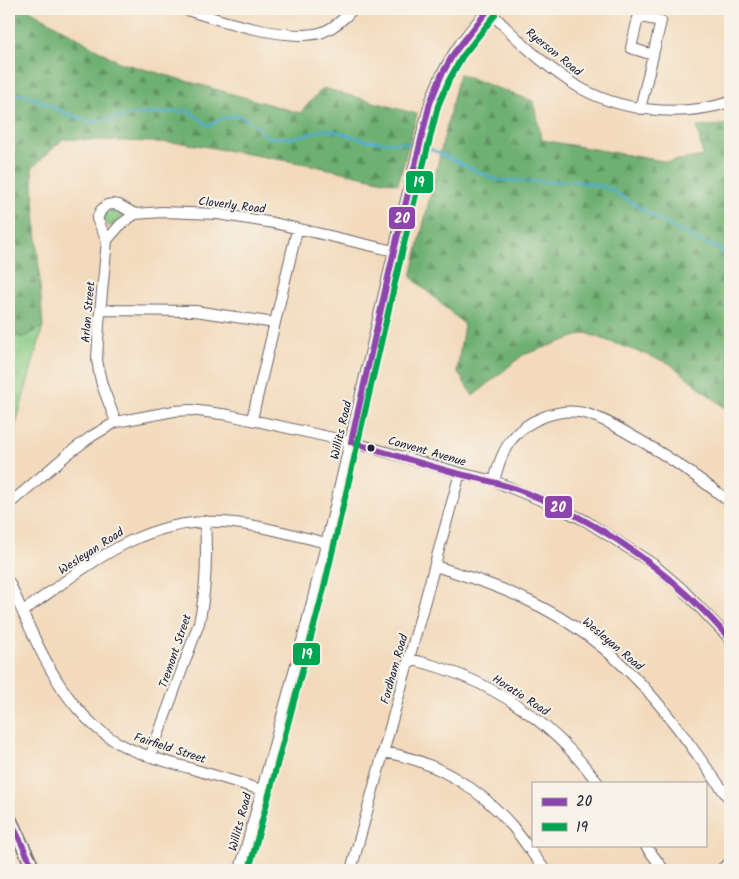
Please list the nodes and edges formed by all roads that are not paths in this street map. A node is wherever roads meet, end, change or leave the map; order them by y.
1 (184, 9) edge
2 (354, 9) edge
3 (488, 10) edge
4 (653, 55) dead end
5 (730, 102) edge
6 (640, 109) junction
7 (135, 214) junction
8 (297, 230) junction
9 (108, 240) junction
10 (394, 252) junction
11 (101, 310) junction
12 (275, 323) junction
13 (252, 420) junction
14 (116, 422) junction
15 (351, 442) junction
16 (460, 473) junction
17 (494, 482) junction
18 (730, 502) edge
19 (9, 504) edge
20 (205, 521) junction
21 (327, 543) junction
22 (435, 566) junction
23 (9, 582) edge
24 (23, 612) junction
25 (730, 639) edge
26 (410, 660) junction
27 (384, 752) junction
28 (150, 757) junction
29 (597, 782) edge
30 (261, 790) junction
31 (730, 800) edge
32 (9, 817) edge
33 (646, 846) edge
34 (730, 863) edge
35 (34, 870) edge
36 (240, 870) edge
37 (351, 870) edge
38 (545, 870) edge
39 (664, 870) edge
40 (720, 870) edge

1 - 2 street
3 - 6 street, Ryerson Road
3 - 10 street, Willits Road
4 - 6 street
5 - 6 street, Ryerson Road
7 - 8 street, Cloverly Road
7 - 9 street
7 - 9 street, Cloverly Road
8 - 10 street, Cloverly Road
8 - 12 street
9 - 11 street, Arlan Street
10 - 15 street, Willits Road
11 - 12 street
11 - 14 street, Arlan Street
12 - 13 street
13 - 14 street, Convent Avenue
13 - 15 street, Convent Avenue
14 - 19 street, Convent Avenue
15 - 16 street, Convent Avenue
15 - 21 street, Willits Road
16 - 17 street, Convent Avenue
16 - 22 street, Fordham Road
17 - 18 street
17 - 25 street, Convent Avenue
20 - 21 street, Wesleyan Road
20 - 24 street, Wesleyan Road
20 - 28 street, Tremont Street
21 - 30 street, Willits Road
22 - 26 street, Fordham Road
22 - 31 street, Wesleyan Road
23 - 24 street, Fairfield Street
24 - 28 street, Fairfield Street
26 - 27 street, Fordham Road
26 - 29 street, Horatio Road
27 - 37 street, Fordham Road
27 - 38 street
28 - 30 street, Fairfield Street
30 - 36 street, Willits Road
32 - 35 main road
33 - 39 street
34 - 40 street

